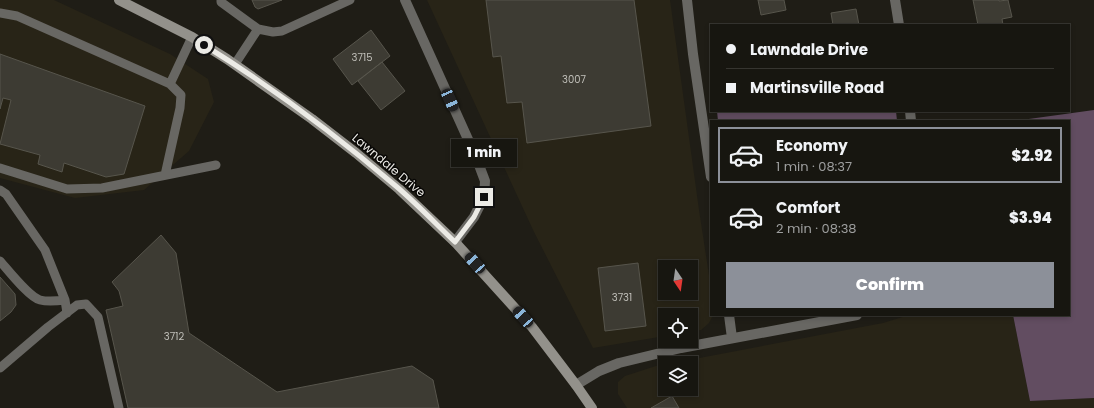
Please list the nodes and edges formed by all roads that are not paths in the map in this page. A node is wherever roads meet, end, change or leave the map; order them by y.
1 (119, 0) edge
2 (221, 0) edge
3 (350, 0) edge
4 (405, 0) edge
5 (687, 0) edge
6 (895, 0) edge
7 (0, 13) edge
8 (899, 24) edge
9 (258, 29) junction
10 (192, 37) junction
11 (235, 64) junction
12 (170, 84) junction
13 (216, 165) dead end
14 (0, 168) edge
15 (710, 170) edge
16 (165, 175) junction
17 (0, 190) edge
18 (455, 242) junction
19 (0, 261) edge
20 (65, 300) junction
21 (67, 313) junction
22 (729, 316) edge
23 (852, 316) edge
24 (732, 338) junction
25 (0, 368) edge
26 (576, 385) junction
27 (119, 408) edge
28 (592, 408) edge

1 - 10 main road, Lawndale Drive
2 - 9 lane
3 - 9 lane
4 - 18 street
5 - 15 street
6 - 8 street
7 - 12 lane
9 - 11 lane
10 - 11 main road, Lawndale Drive
10 - 12 lane
11 - 18 main road, Lawndale Drive
12 - 16 lane
13 - 16 lane
14 - 16 lane
17 - 20 lane
18 - 26 main road, Lawndale Drive
19 - 20 lane
20 - 21 lane
21 - 25 lane
21 - 27 lane
22 - 24 street
23 - 24 street
24 - 26 street
26 - 28 main road, Lawndale Drive

